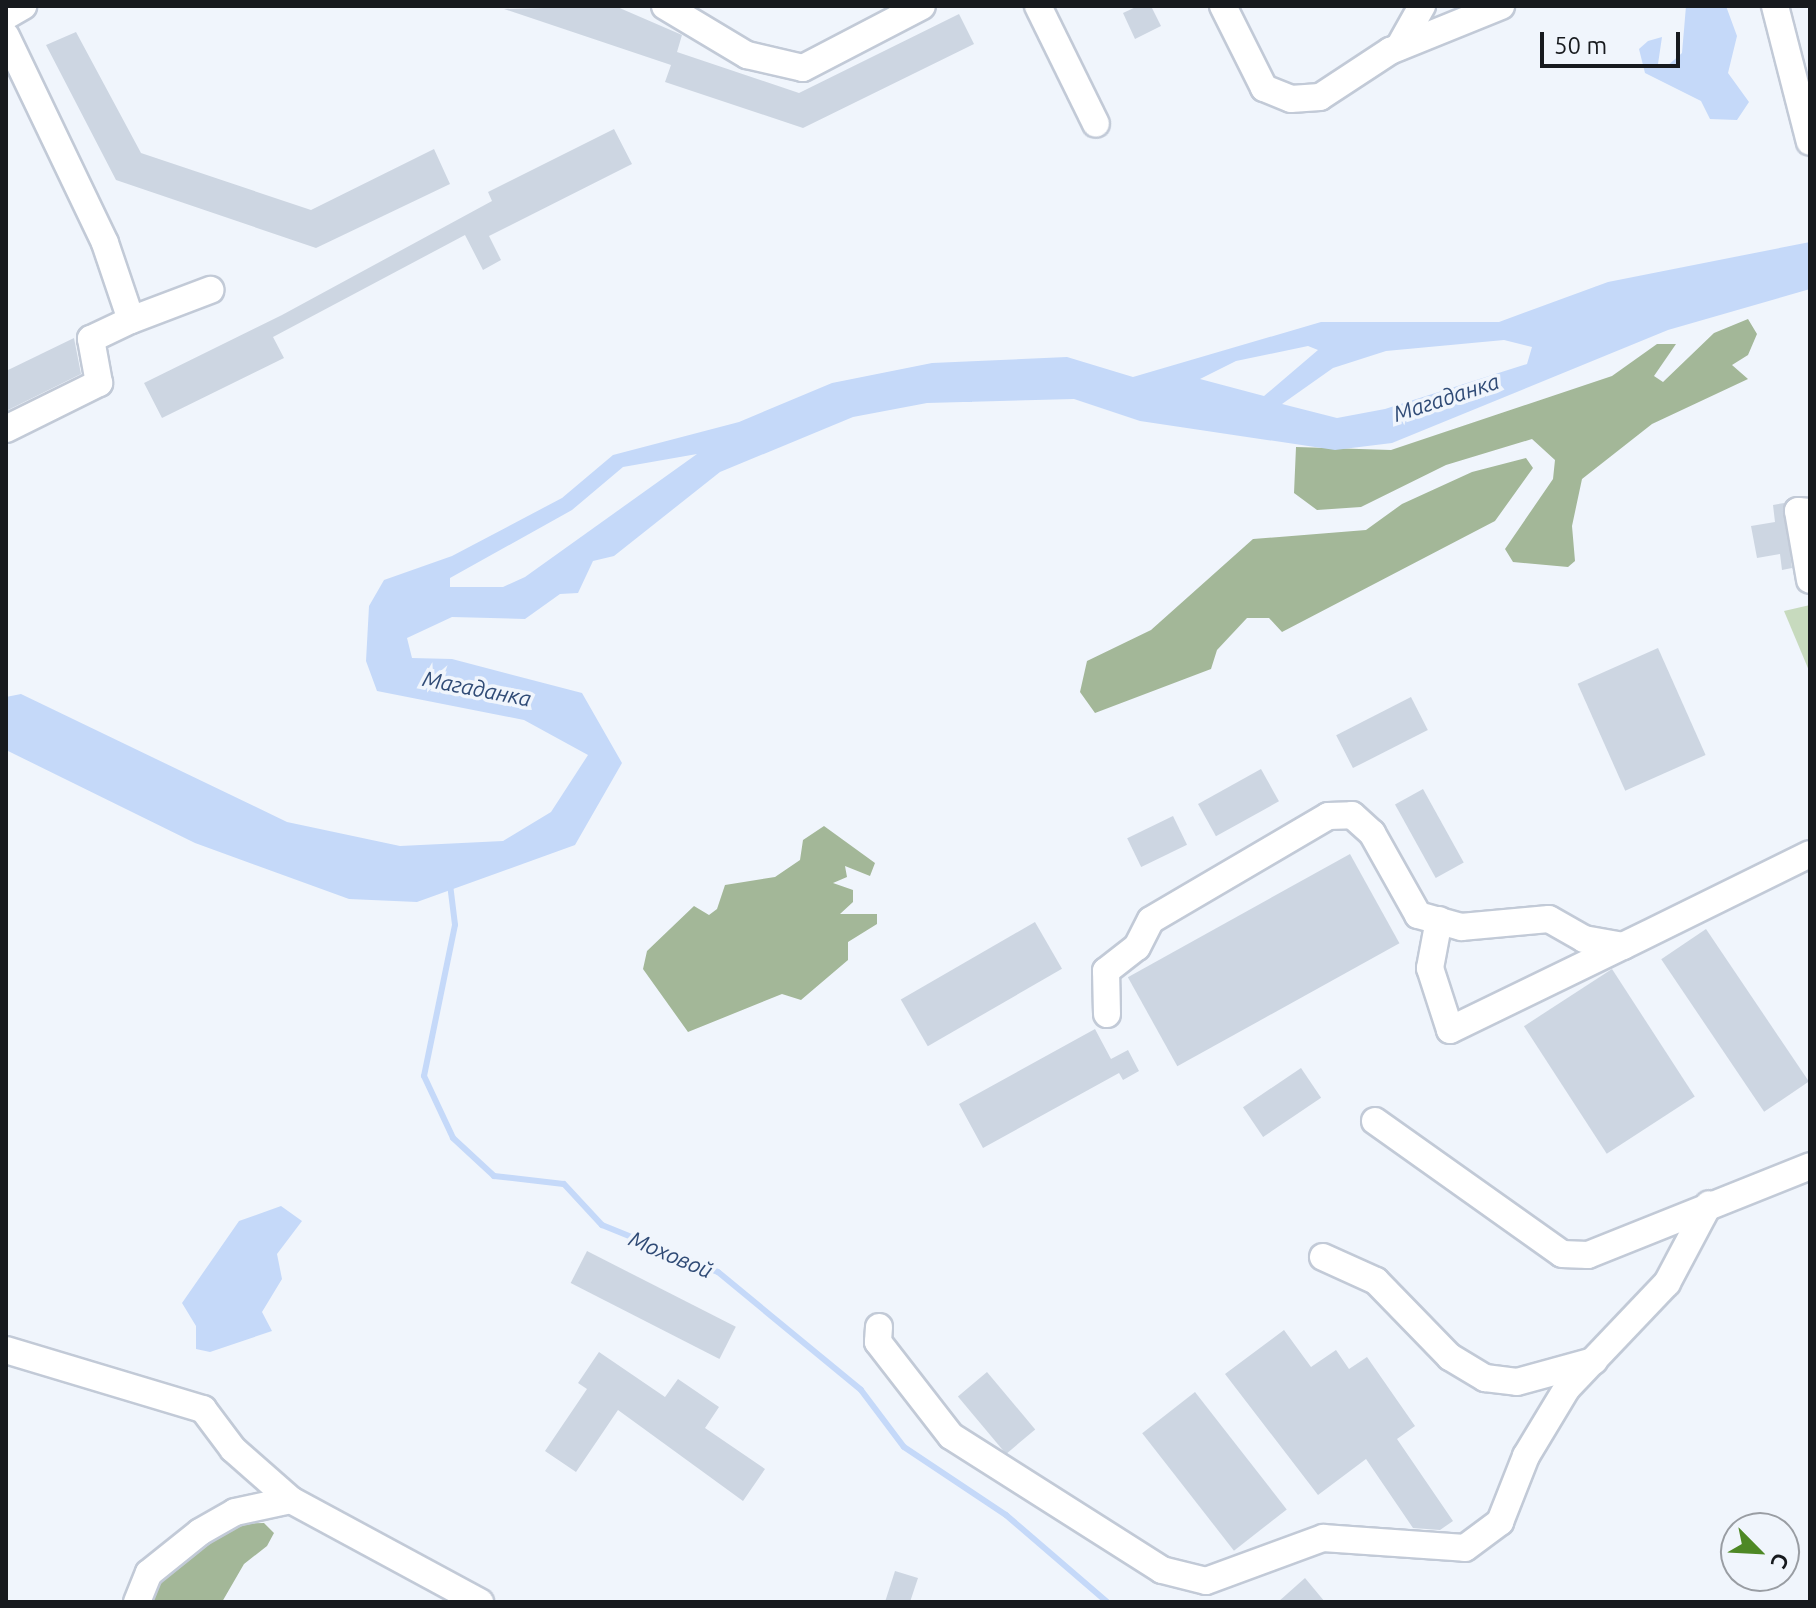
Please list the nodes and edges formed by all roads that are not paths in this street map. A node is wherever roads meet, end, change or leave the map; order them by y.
1 (23, 6) edge
2 (665, 6) edge
3 (922, 6) edge
4 (1038, 6) edge
5 (1223, 6) edge
6 (1422, 6) edge
7 (1501, 6) edge
8 (1775, 6) edge
9 (6, 16) edge
10 (6, 36) edge
11 (1399, 47) junction
12 (1096, 124) dead end
13 (1810, 142) edge
14 (210, 290) dead end
15 (131, 320) junction
16 (6, 429) edge
17 (1810, 512) edge
18 (1810, 580) edge
19 (1810, 854) edge
20 (1439, 920) junction
21 (1623, 946) junction
22 (1107, 1014) dead end
23 (1375, 1121) dead end
24 (1810, 1166) edge
25 (1709, 1204) junction
26 (1323, 1257) dead end
27 (879, 1327) dead end
28 (6, 1350) edge
29 (1594, 1361) junction
30 (291, 1500) junction
31 (137, 1602) edge
32 (480, 1602) edge

1 - 9 street
2 - 3 street
4 - 12 street
5 - 11 street
6 - 11 street
7 - 11 street
8 - 13 street
10 - 15 street
14 - 15 street
15 - 16 street
17 - 18 street
19 - 21 street
20 - 21 street
20 - 21 street
20 - 22 street
23 - 25 street
24 - 25 street
25 - 29 street
26 - 29 street
27 - 29 street
28 - 30 street
30 - 31 street
30 - 32 street

